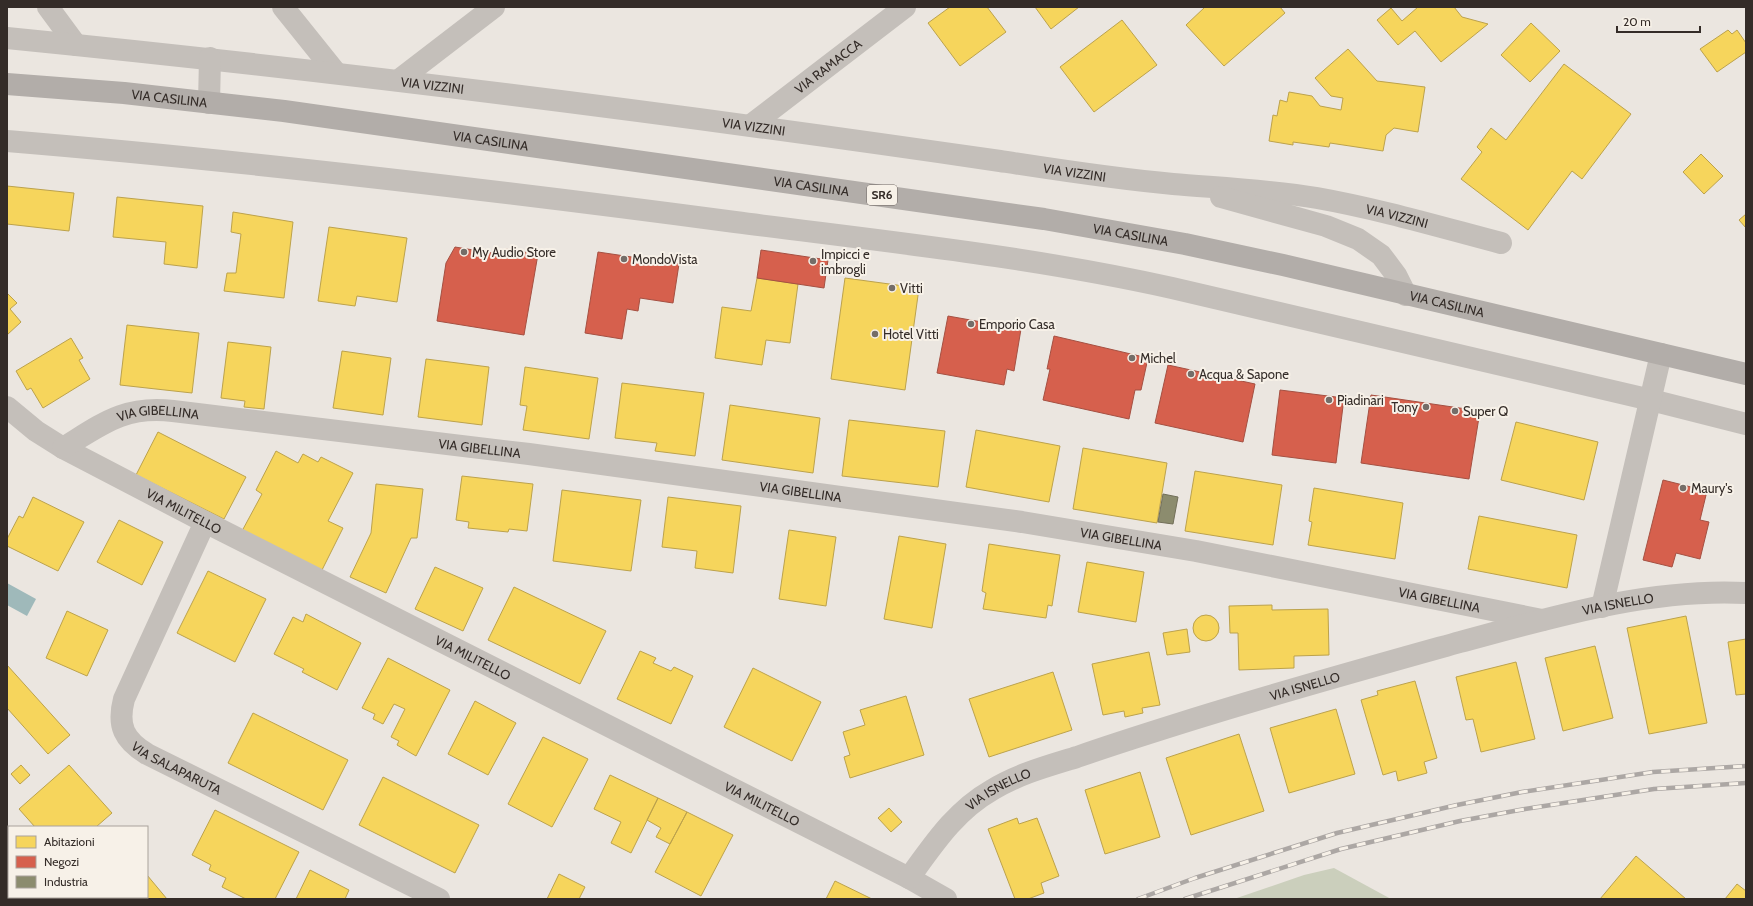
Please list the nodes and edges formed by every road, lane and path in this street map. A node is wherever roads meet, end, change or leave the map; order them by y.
1 (48, 7) edge
2 (283, 7) edge
3 (494, 7) edge
4 (905, 7) edge
5 (7, 38) edge
6 (76, 45) junction
7 (210, 58) junction
8 (336, 73) junction
9 (399, 80) junction
10 (7, 84) edge
11 (209, 102) junction
12 (751, 125) junction
13 (7, 141) edge
14 (1172, 184) junction
15 (1501, 244) dead end
16 (1406, 295) junction
17 (1661, 354) junction
18 (1746, 374) edge
19 (1651, 400) junction
20 (7, 406) edge
21 (1746, 424) edge
22 (63, 448) junction
23 (205, 522) junction
24 (1746, 593) edge
25 (1602, 607) junction
26 (1542, 620) junction
27 (909, 878) junction
28 (438, 899) edge
29 (946, 899) edge

1 - 6 street
2 - 8 street
3 - 9 street
4 - 12 street, VIA RAMACCA
5 - 6 street
6 - 7 street
7 - 8 street, VIA VIZZINI
7 - 11 street
8 - 9 street, VIA VIZZINI
9 - 12 street, VIA VIZZINI
10 - 11 main road, VIA CASILINA / SR6
11 - 16 main road, VIA CASILINA / SR6
12 - 14 street, VIA VIZZINI
13 - 19 street
14 - 15 street, VIA VIZZINI
14 - 16 street, VIA VIZZINI
16 - 17 main road, VIA CASILINA / SR6
17 - 18 main road, VIA CASILINA / SR6
17 - 19 street
19 - 21 street
19 - 25 street
20 - 22 street, VIA MILITELLO
22 - 23 street, VIA MILITELLO
22 - 26 street, VIA GIBELLINA
23 - 27 street, VIA MILITELLO
23 - 28 street, VIA SALAPARUTA
24 - 25 street, VIA ISNELLO
25 - 26 street, VIA ISNELLO
26 - 27 street, VIA ISNELLO
27 - 29 street, VIA MILITELLO

